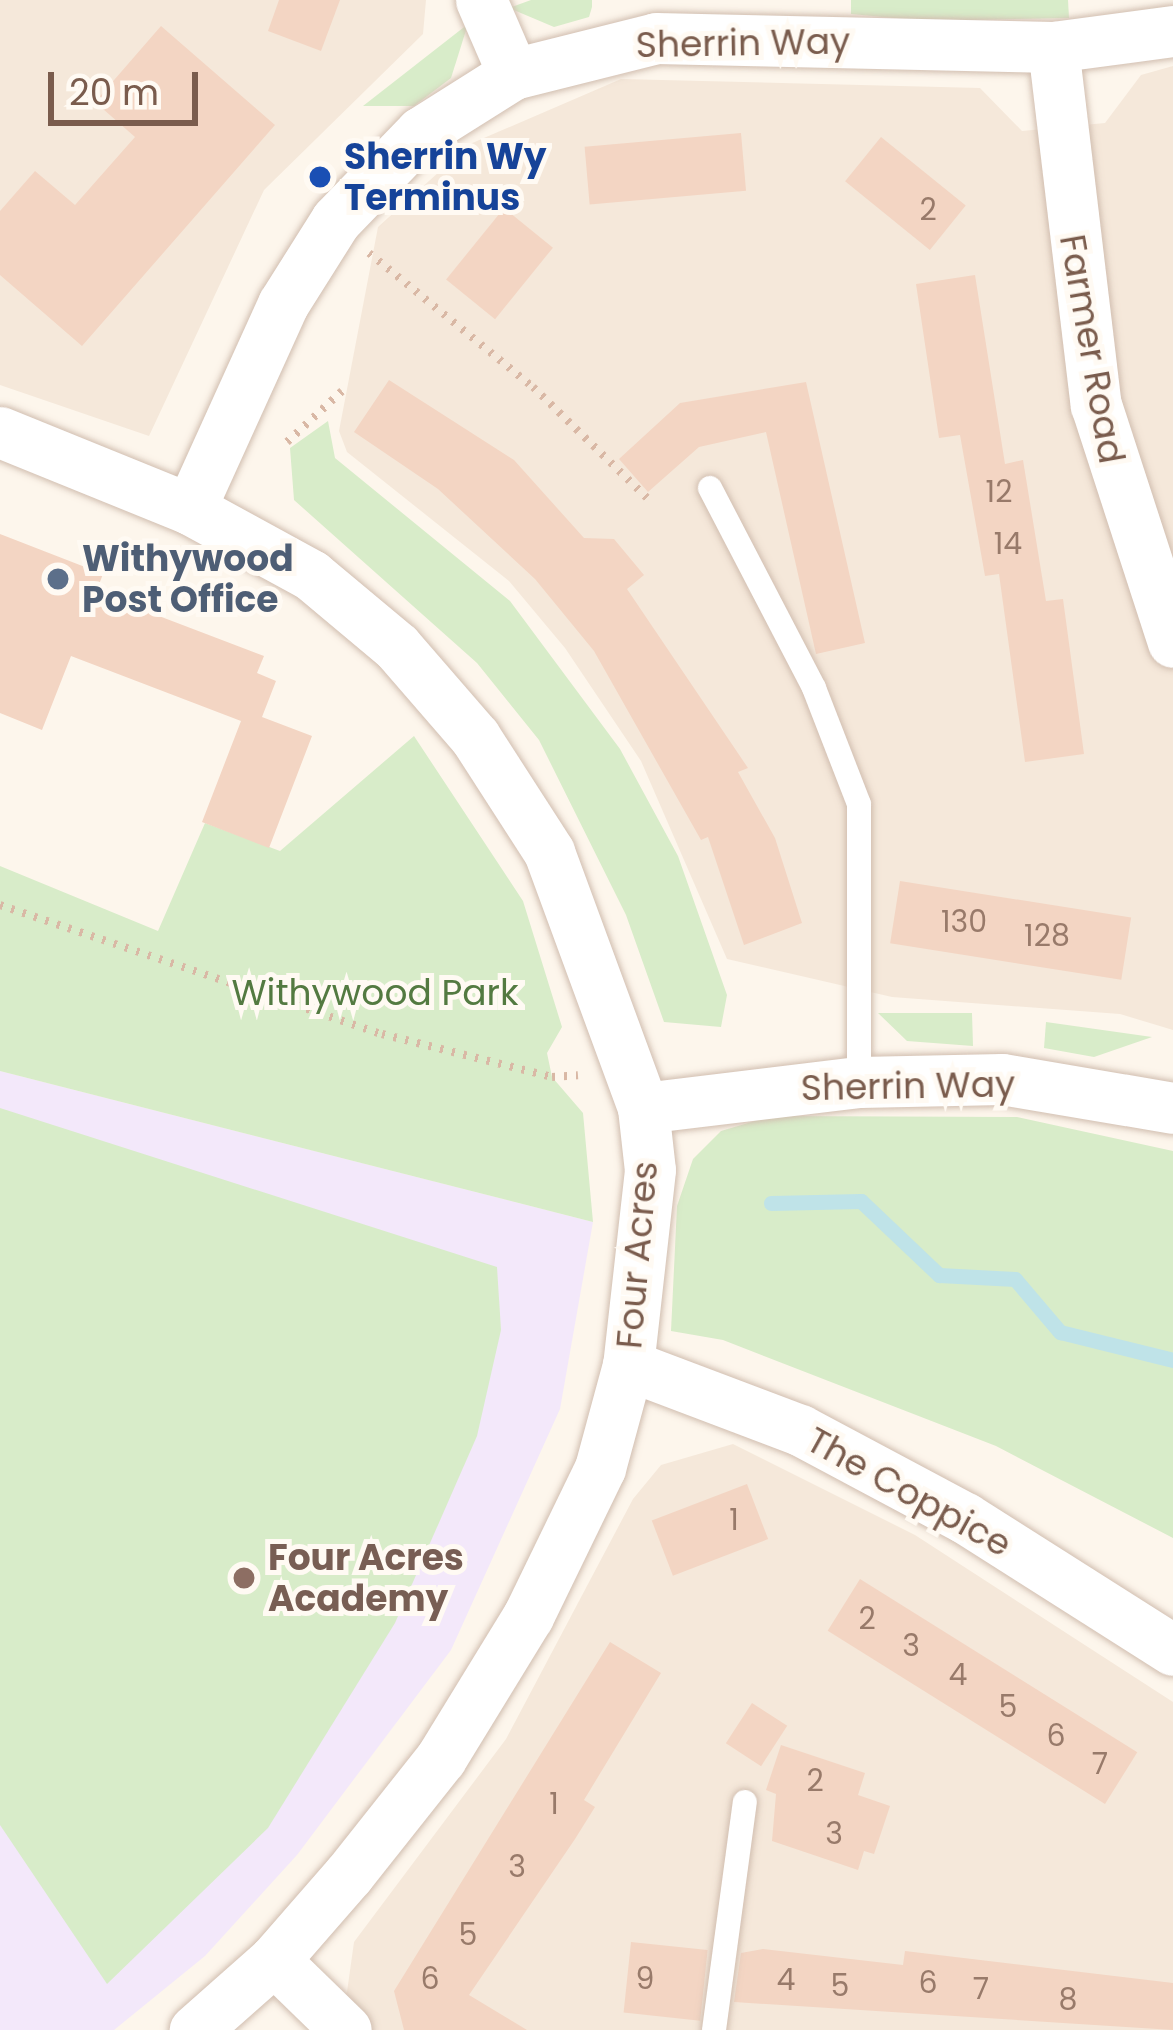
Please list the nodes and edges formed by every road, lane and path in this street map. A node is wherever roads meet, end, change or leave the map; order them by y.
1 (481, 0) edge
2 (1173, 31) edge
3 (1053, 47) junction
4 (513, 74) junction
5 (358, 244) dead end
6 (341, 391) dead end
7 (0, 432) edge
8 (287, 442) dead end
9 (710, 488) dead end
10 (646, 498) dead end
11 (190, 509) junction
12 (1173, 642) edge
13 (0, 905) edge
14 (859, 1082) junction
15 (635, 1085) junction
16 (1173, 1107) edge
17 (628, 1365) junction
18 (1173, 1650) edge
19 (745, 1802) dead end
20 (274, 1960) junction
21 (195, 2030) edge
22 (346, 2030) edge
23 (714, 2030) edge

1 - 4 street
2 - 3 street, Sherrin Way
3 - 4 street, Sherrin Way
3 - 12 street, Farmer Road
4 - 11 street, Sherrin Way
5 - 10 path
6 - 8 path
7 - 11 street, Four Acres
9 - 14 lane
11 - 15 street, Four Acres
13 - 15 path
14 - 15 street, Sherrin Way
14 - 16 street, Sherrin Way
15 - 17 street, Four Acres
17 - 18 street, The Coppice
17 - 20 street, Four Acres
19 - 23 lane
20 - 21 street, Four Acres
20 - 22 street

